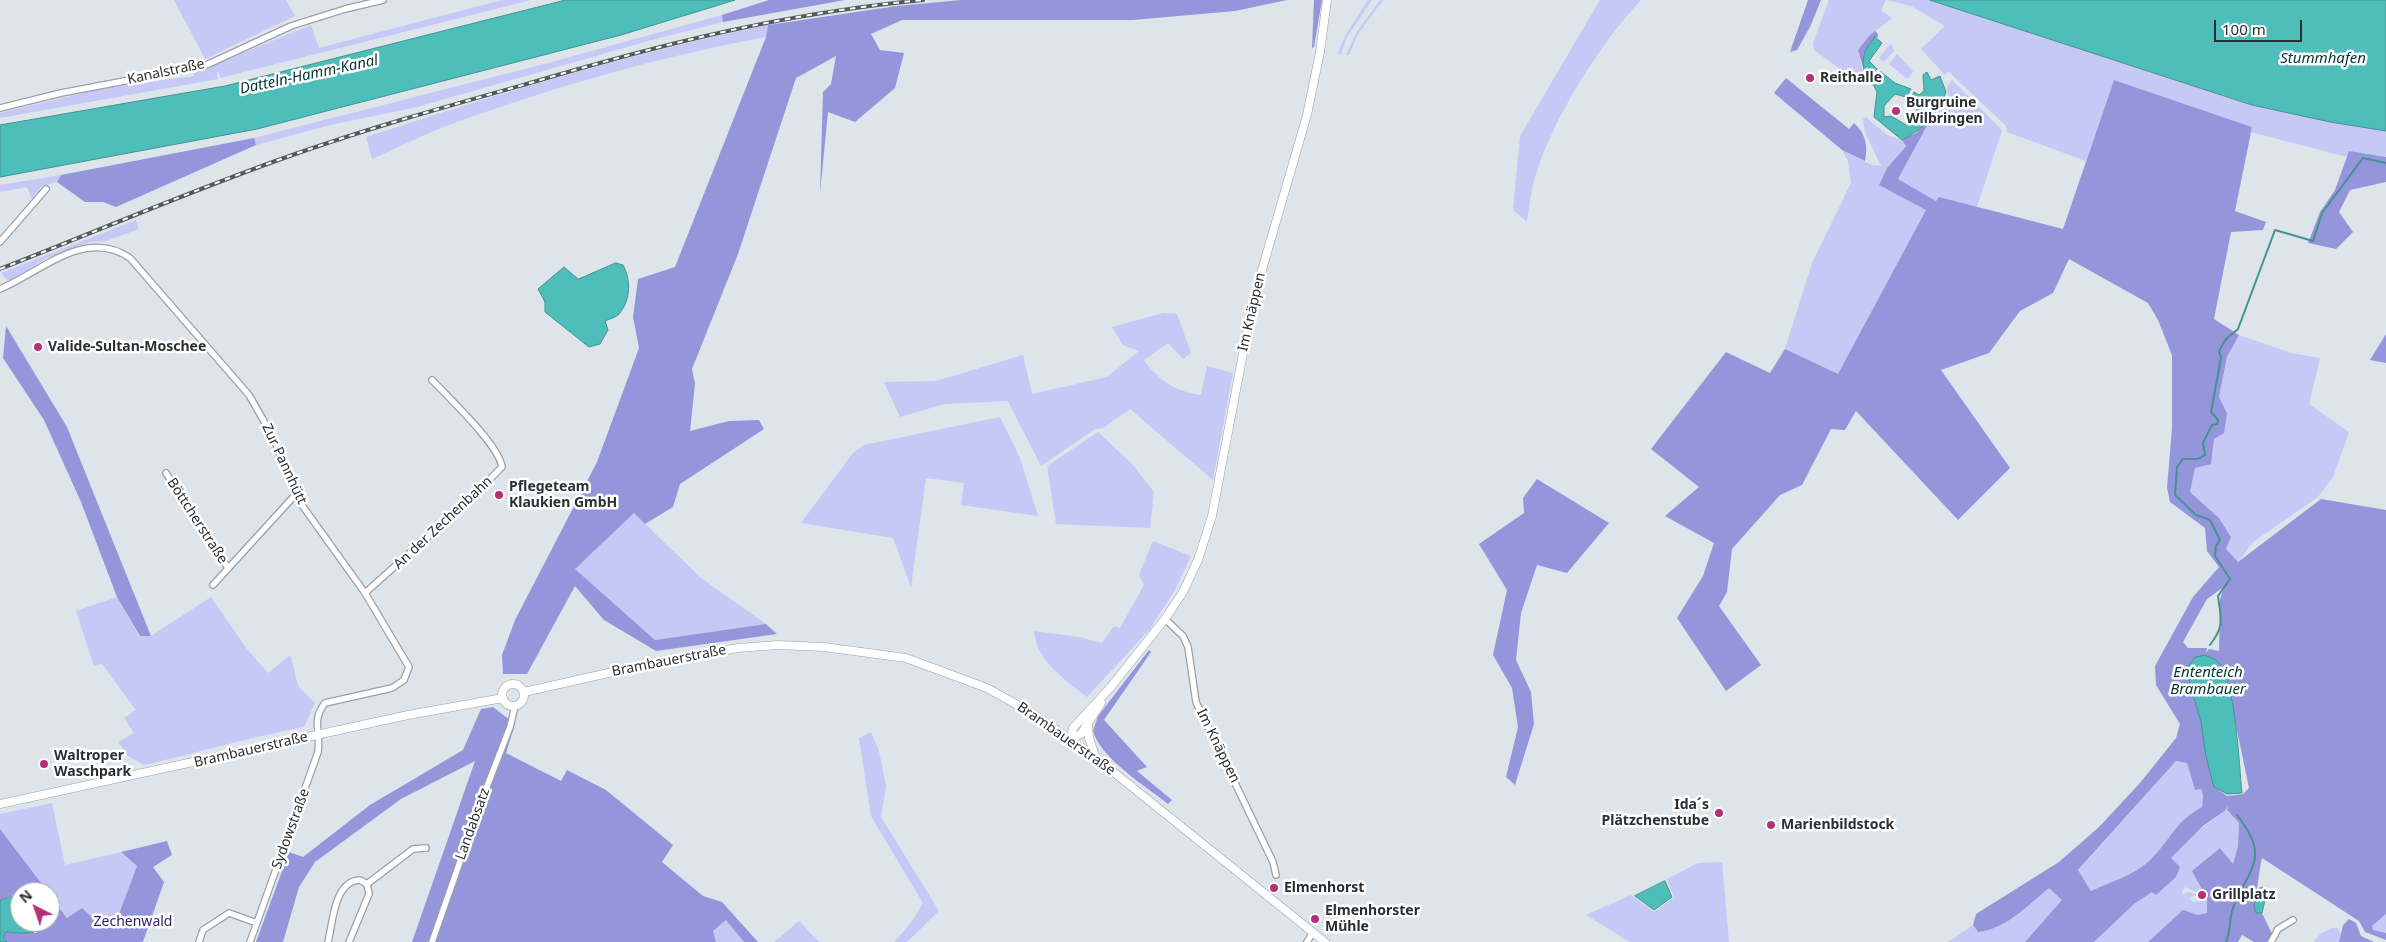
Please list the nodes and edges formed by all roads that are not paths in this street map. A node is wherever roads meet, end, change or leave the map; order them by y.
1 (383, 0) edge
2 (1327, 0) edge
3 (0, 108) edge
4 (46, 189) dead end
5 (0, 242) edge
6 (0, 289) edge
7 (432, 380) dead end
8 (166, 473) dead end
9 (296, 494) junction
10 (228, 568) junction
11 (213, 585) dead end
12 (365, 593) junction
13 (1166, 619) junction
14 (1110, 688) junction
15 (524, 692) junction
16 (503, 698) junction
17 (515, 706) junction
18 (1088, 725) junction
19 (317, 735) junction
20 (1071, 739) junction
21 (1096, 758) junction
22 (0, 804) edge
23 (426, 848) dead end
24 (1276, 875) dead end
25 (367, 884) junction
26 (2293, 920) dead end
27 (257, 923) junction
28 (1313, 932) junction
29 (198, 942) edge
30 (250, 942) edge
31 (328, 942) edge
32 (349, 942) edge
33 (432, 942) edge
34 (1307, 942) edge
35 (1325, 942) edge
36 (2271, 942) edge

1 - 3 street, Kanalstraße
2 - 13 main road, Im Knäppen
4 - 5 street
6 - 9 street, Zur Pannhütt
7 - 12 street, An der Zechenbahn
8 - 10 street, Böttcherstraße
9 - 10 street, Böttcherstraße
9 - 12 street, Zur Pannhütt
10 - 11 street, Böttcherstraße
12 - 19 street, Zur Pannhütt
13 - 14 main road, Im Knäppen
13 - 24 street, Im Knäppen
14 - 18 main road
14 - 20 main road, Im Knäppen
15 - 16 main road
15 - 17 main road
15 - 20 main road, Brambauerstraße
16 - 17 main road
16 - 19 main road, Brambauerstraße
17 - 33 street, Landabsatz
18 - 20 main road
18 - 21 main road
19 - 22 main road, Brambauerstraße
19 - 27 street, Sydowstraße
20 - 21 main road, Brambauerstraße
21 - 28 main road, Brambauerstraße
23 - 25 street
25 - 31 street
25 - 32 street
26 - 36 street
27 - 29 street
27 - 30 street, Sydowstraße
28 - 34 street
28 - 35 main road, Brambauerstraße

